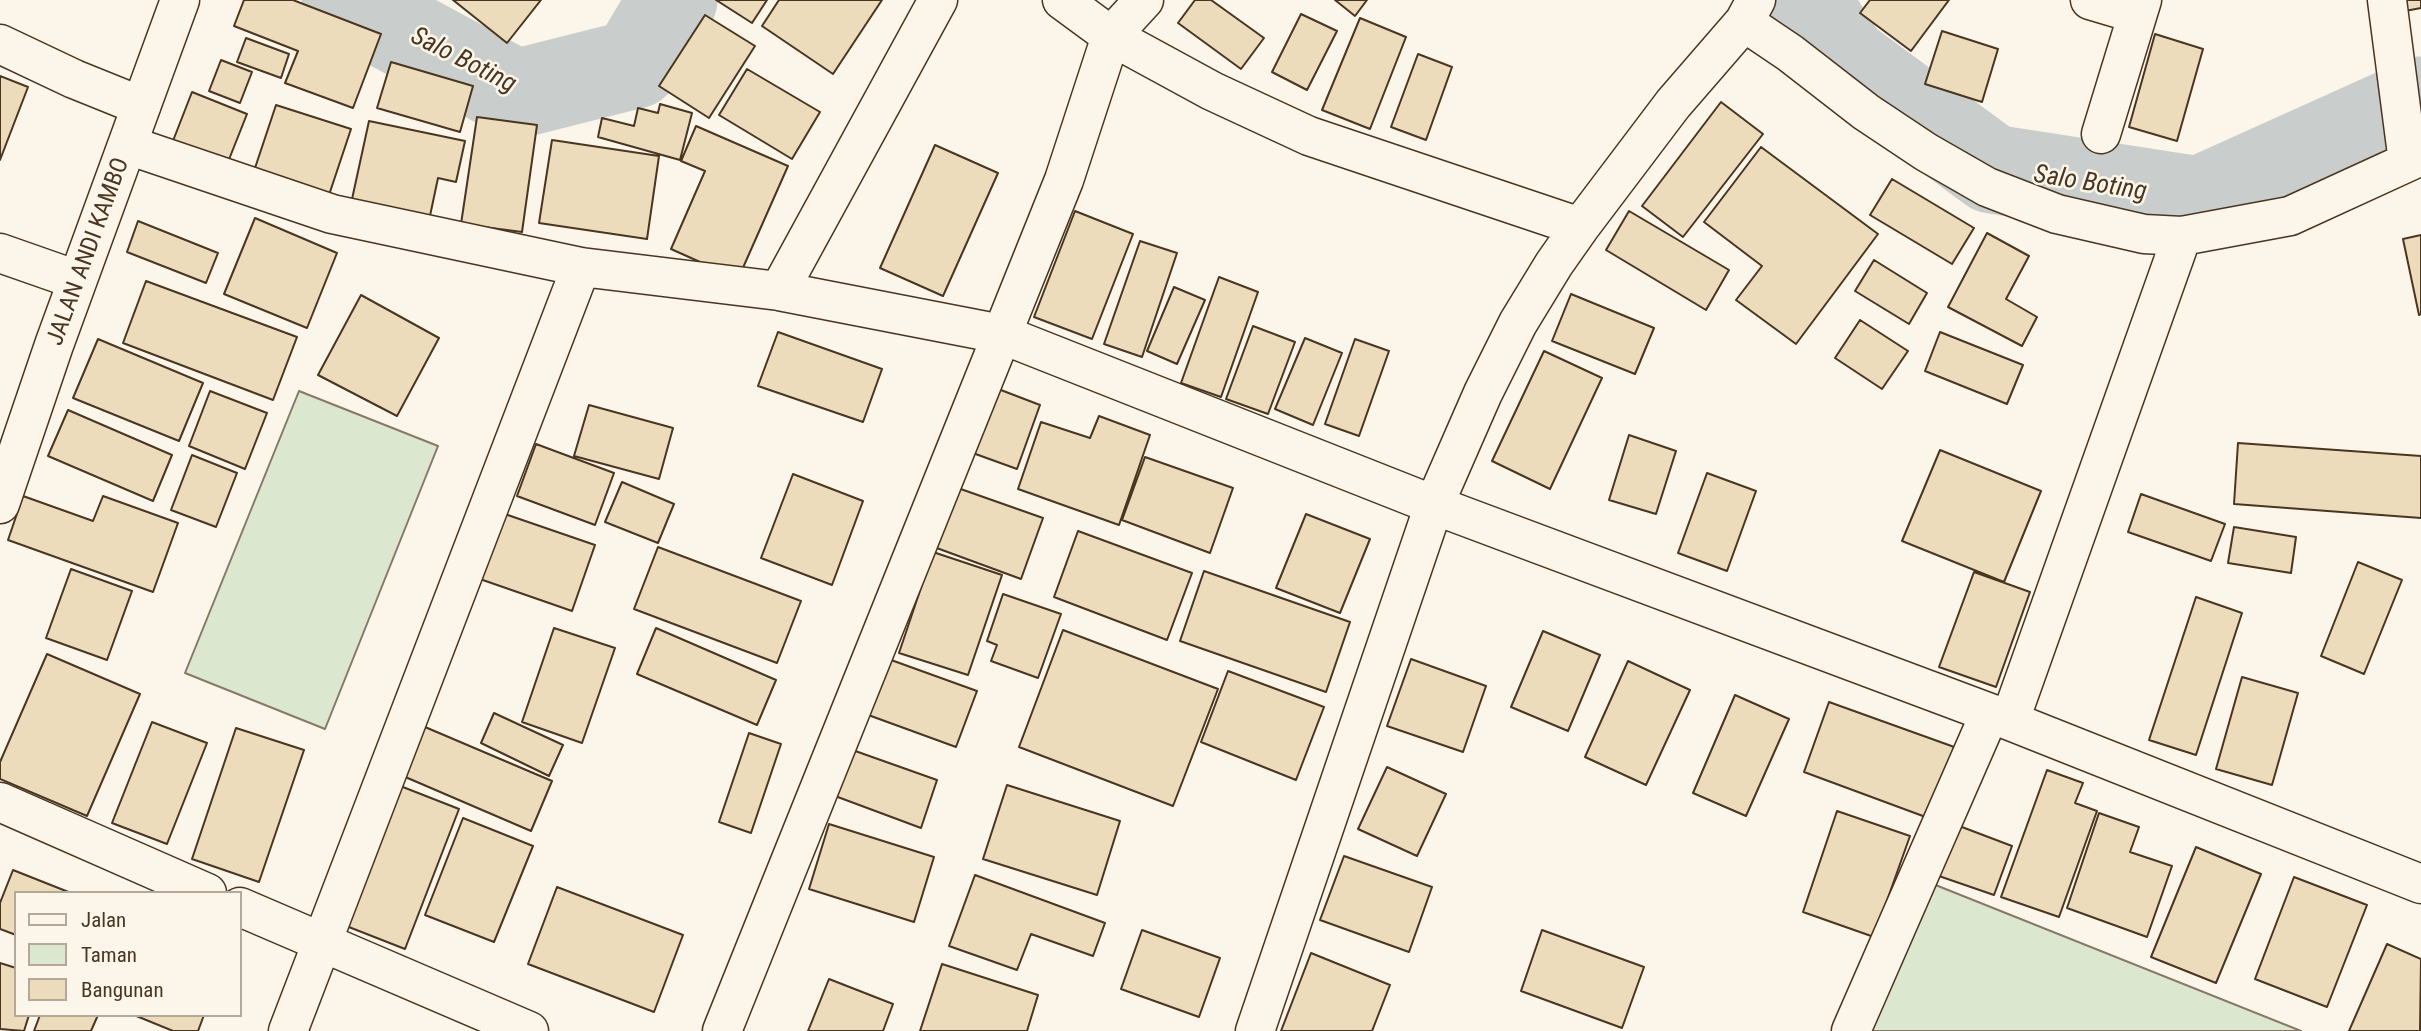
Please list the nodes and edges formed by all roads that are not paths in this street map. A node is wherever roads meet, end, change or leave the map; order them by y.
1 (180, 0) edge
2 (938, 0) edge
3 (1062, 0) edge
4 (1144, 0) edge
5 (2090, 0) edge
6 (2387, 0) edge
7 (2139, 7) edge
8 (1750, 11) edge
9 (1111, 36) junction
10 (0, 44) edge
11 (141, 106) junction
12 (2101, 134) dead end
13 (128, 145) junction
14 (2411, 153) edge
15 (1580, 227) junction
16 (2182, 236) junction
17 (0, 253) edge
18 (581, 267) junction
19 (78, 280) junction
20 (779, 291) junction
21 (1002, 334) junction
22 (8, 454) edge
23 (0, 504) edge
24 (1434, 505) junction
25 (2000, 716) junction
26 (0, 802) edge
27 (2421, 884) edge
28 (202, 891) edge
29 (242, 908) edge
30 (322, 943) junction
31 (288, 1031) edge
32 (528, 1031) edge
33 (722, 1031) edge
34 (1255, 1031) edge
35 (1852, 1031) edge

1 - 11 street, JALAN ANDI KAMBO
2 - 20 street
3 - 9 street
4 - 9 street
5 - 7 street
6 - 14 street
7 - 12 street
8 - 15 street
8 - 16 street
9 - 15 street
9 - 21 street
10 - 11 street
11 - 13 street, JALAN ANDI KAMBO
13 - 18 street
13 - 19 street, JALAN ANDI KAMBO
14 - 16 street
15 - 24 street
16 - 25 street
17 - 19 street
18 - 20 street
18 - 30 street
19 - 22 street, JALAN ANDI KAMBO
20 - 21 street
21 - 24 street
21 - 33 street
22 - 23 street, JALAN ANDI KAMBO
24 - 25 street
24 - 34 street
25 - 27 street
25 - 35 street
26 - 28 street
29 - 30 street
30 - 31 street
30 - 32 street

